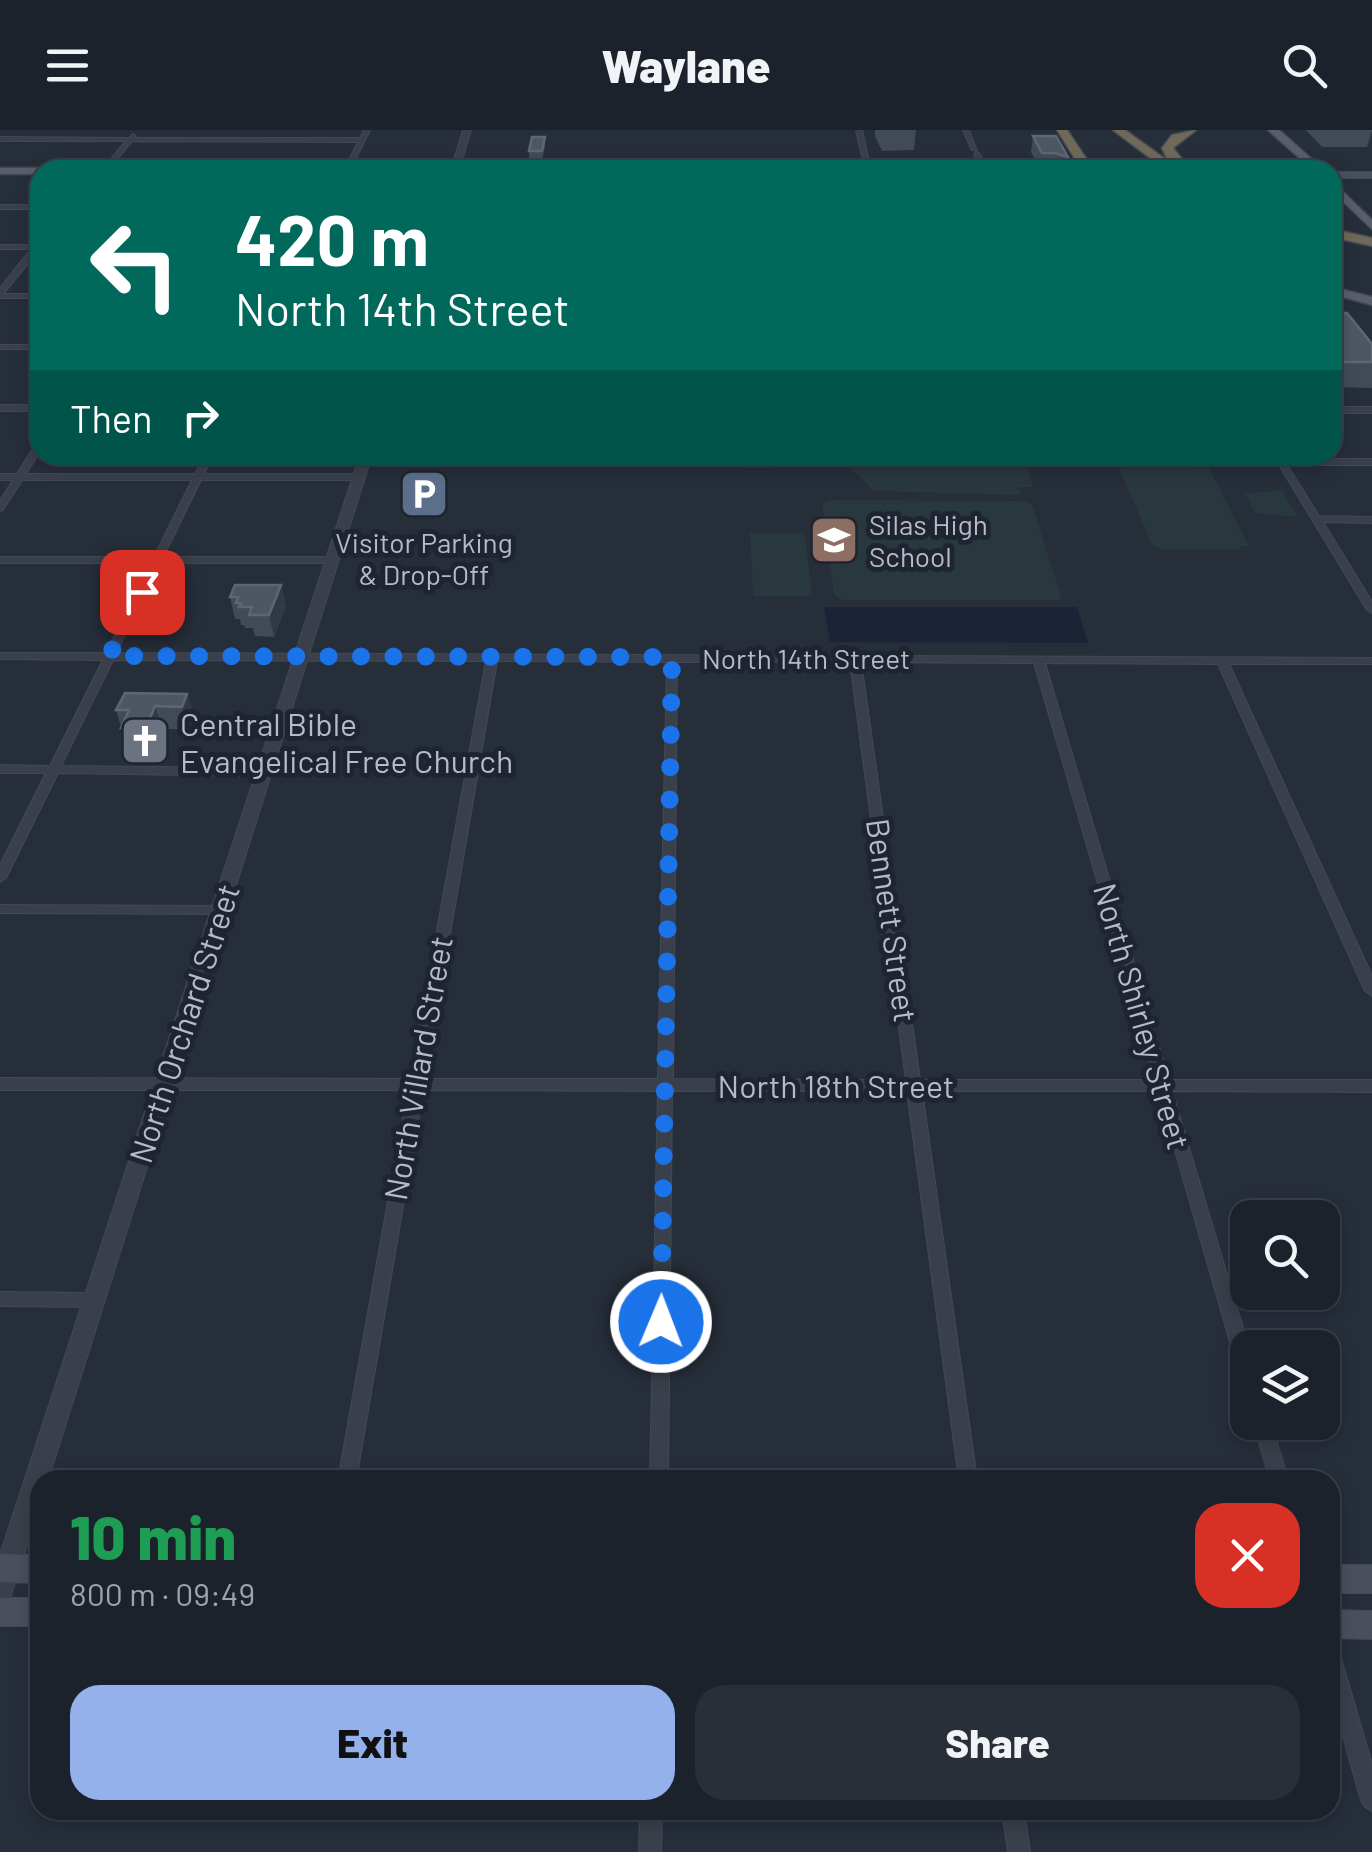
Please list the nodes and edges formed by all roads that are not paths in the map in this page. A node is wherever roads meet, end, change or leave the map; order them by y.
1 (139, 130) edge
2 (367, 130) edge
3 (467, 130) edge
4 (859, 130) edge
5 (966, 130) edge
6 (1062, 130) edge
7 (1118, 130) edge
8 (1191, 130) edge
9 (1273, 130) edge
10 (0, 139) edge
11 (130, 139) junction
12 (362, 140) junction
13 (112, 160) edge
14 (353, 160) edge
15 (459, 160) edge
16 (866, 160) edge
17 (979, 160) edge
18 (1082, 160) edge
19 (1165, 160) edge
20 (1171, 160) edge
21 (1300, 160) edge
22 (0, 171) edge
23 (30, 171) edge
24 (1342, 175) edge
25 (1372, 175) edge
26 (1342, 194) edge
27 (0, 207) edge
28 (30, 207) edge
29 (1372, 226) edge
30 (1342, 240) edge
31 (1372, 242) edge
32 (1342, 243) edge
33 (30, 246) edge
34 (0, 247) edge
35 (1372, 254) edge
36 (30, 257) edge
37 (1342, 293) edge
38 (0, 294) edge
39 (30, 296) edge
40 (1372, 301) edge
41 (0, 348) edge
42 (30, 348) edge
43 (0, 408) edge
44 (30, 408) edge
45 (1342, 410) edge
46 (1372, 410) edge
47 (30, 460) edge
48 (1342, 461) edge
49 (1372, 462) edge
50 (203, 465) edge
51 (363, 465) edge
52 (1283, 465) edge
53 (19, 477) junction
54 (360, 477) junction
55 (0, 478) edge
56 (197, 478) junction
57 (0, 508) edge
58 (1316, 520) junction
59 (1372, 520) edge
60 (0, 560) edge
61 (158, 560) junction
62 (332, 560) junction
63 (1356, 583) junction
64 (1372, 583) edge
65 (1372, 610) edge
66 (0, 656) edge
67 (109, 656) junction
68 (302, 657) junction
69 (492, 657) junction
70 (672, 657) junction
71 (855, 658) junction
72 (1038, 659) junction
73 (1222, 661) junction
74 (1372, 661) edge
75 (52, 769) junction
76 (0, 770) edge
77 (264, 772) junction
78 (0, 878) edge
79 (0, 909) edge
80 (220, 910) junction
81 (1372, 991) edge
82 (0, 1084) edge
83 (163, 1084) junction
84 (414, 1084) junction
85 (664, 1085) junction
86 (916, 1086) junction
87 (1163, 1086) junction
88 (1372, 1086) edge
89 (0, 1299) edge
90 (94, 1300) junction
91 (1235, 1330) edge
92 (1267, 1440) edge
93 (37, 1470) edge
94 (349, 1470) edge
95 (659, 1470) edge
96 (967, 1470) edge
97 (1276, 1470) edge
98 (30, 1492) edge
99 (30, 1571) edge
100 (2, 1576) edge
101 (1340, 1579) edge
102 (1372, 1579) edge
103 (0, 1612) edge
104 (30, 1612) edge
105 (1340, 1624) edge
106 (1372, 1624) edge
107 (1340, 1690) edge
108 (1372, 1800) edge
109 (651, 1820) edge
110 (1014, 1820) edge
111 (650, 1852) edge
112 (1019, 1852) edge

1 - 11 street
2 - 12 street
3 - 15 street
4 - 16 street
5 - 17 street
6 - 18 highway
7 - 19 highway
8 - 20 highway
9 - 21 main road
10 - 11 street
11 - 12 street
11 - 13 street
12 - 14 street
22 - 23 main road
24 - 25 main road
26 - 29 main road
27 - 28 street
30 - 31 highway
32 - 35 highway
33 - 34 street
36 - 38 street
37 - 40 main road
38 - 39 street
41 - 42 street
43 - 44 street
45 - 46 street
47 - 53 street
48 - 49 street
50 - 56 street
51 - 54 street, North Orchard Street
52 - 58 street
53 - 55 street
53 - 56 street
53 - 57 street
54 - 56 street
54 - 62 street, North Orchard Street
56 - 61 street
58 - 59 street
58 - 63 street
60 - 61 street
61 - 62 street
61 - 67 street
62 - 68 street, North Orchard Street
63 - 64 street
63 - 65 street
66 - 67 street, North 14th Street
67 - 68 street, North 14th Street
67 - 75 street
68 - 69 street, North 14th Street
68 - 77 street, North Orchard Street
69 - 70 street, North 14th Street
69 - 84 street, North Villard Street
70 - 71 street, North 14th Street
70 - 85 street
71 - 72 street, North 14th Street
71 - 86 street, Bennett Street
72 - 73 street, North 14th Street
72 - 87 street, North Shirley Street
73 - 74 street, North 14th Street
73 - 81 street
75 - 76 street
75 - 77 street
75 - 78 street
77 - 80 street, North Orchard Street
79 - 80 street
80 - 83 street, North Orchard Street
82 - 83 street, North 18th Street
83 - 84 street, North 18th Street
83 - 90 street, North Orchard Street
84 - 85 street, North 18th Street
84 - 94 street, North Villard Street
85 - 86 street, North 18th Street
85 - 95 street
86 - 87 street, North 18th Street
86 - 96 street, Bennett Street
87 - 88 street, North 18th Street
87 - 91 street, North Shirley Street
89 - 90 street
90 - 93 street, North Orchard Street
92 - 97 street
98 - 100 street, North Orchard Street
99 - 100 main road
101 - 102 main road
103 - 104 main road
105 - 106 main road
107 - 108 street
109 - 111 street
110 - 112 street

